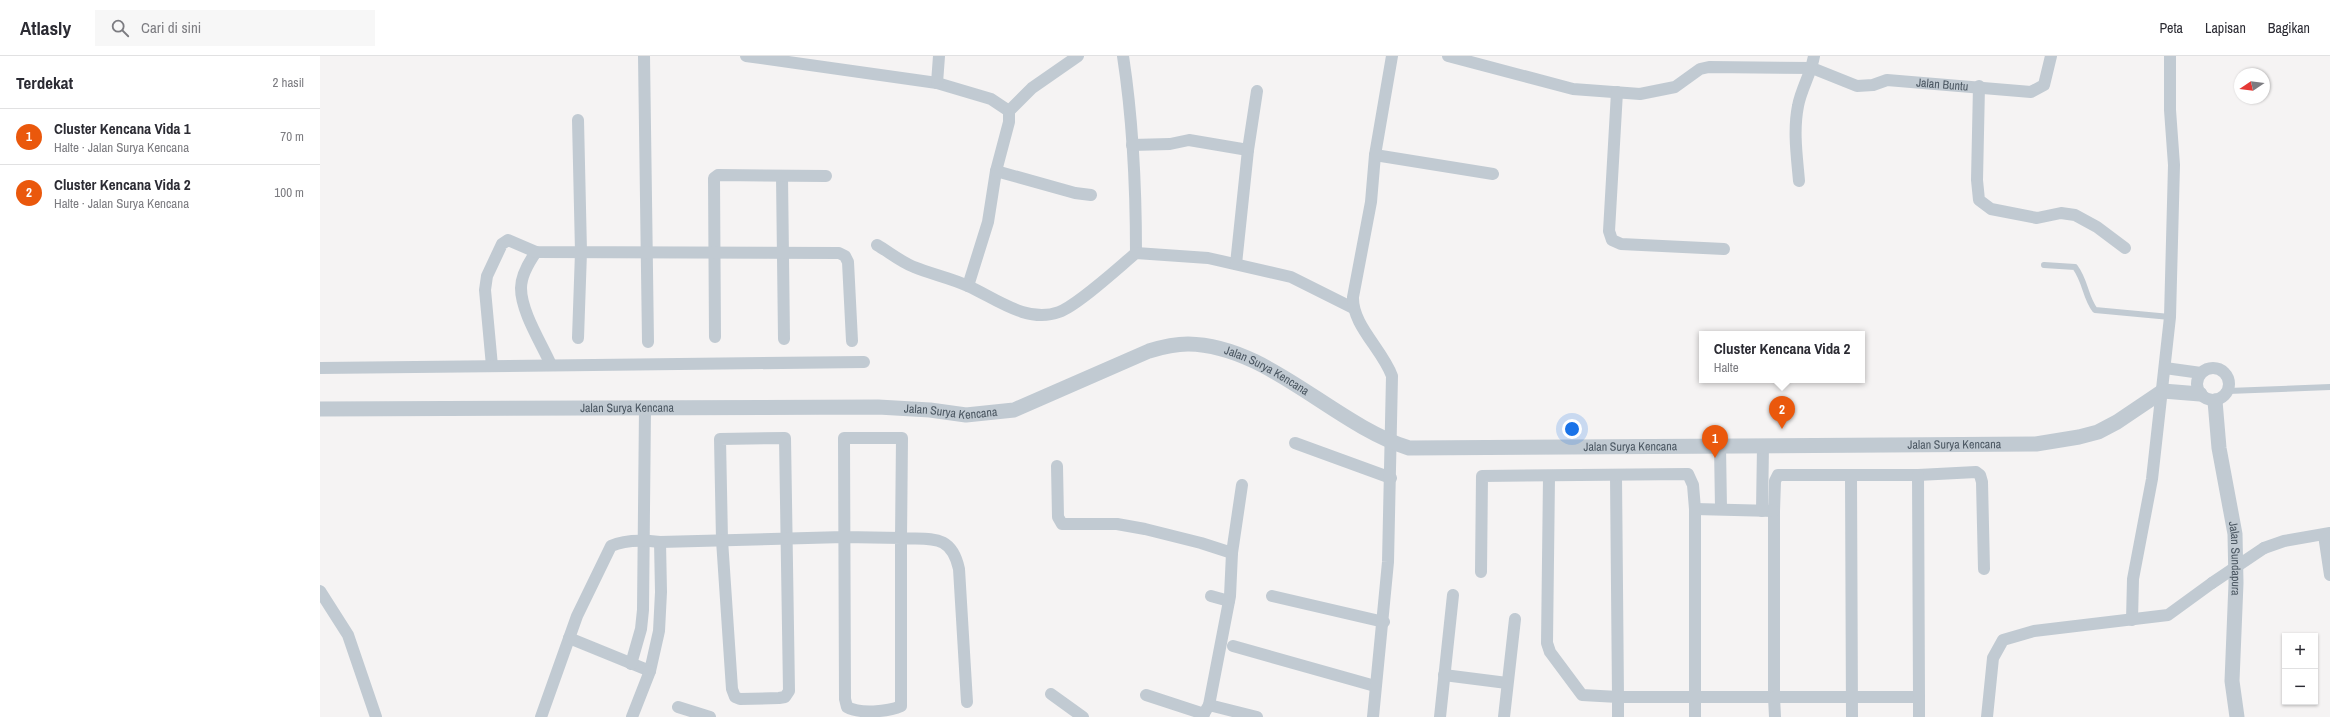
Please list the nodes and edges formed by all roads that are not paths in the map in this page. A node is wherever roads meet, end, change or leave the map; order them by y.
1 (644, 56) edge
2 (746, 56) edge
3 (939, 56) edge
4 (1078, 56) edge
5 (1123, 56) edge
6 (1392, 56) edge
7 (1448, 56) edge
8 (2051, 56) edge
9 (2170, 56) edge
10 (1813, 62) edge
11 (937, 83) junction
12 (1979, 86) junction
13 (1257, 91) dead end
14 (1617, 92) junction
15 (1009, 111) junction
16 (578, 120) dead end
17 (1132, 145) junction
18 (1248, 150) junction
19 (1374, 155) junction
20 (996, 171) junction
21 (1493, 174) dead end
22 (782, 176) junction
23 (826, 176) dead end
24 (1798, 181) dead end
25 (1092, 195) dead end
26 (877, 245) dead end
27 (2125, 248) dead end
28 (1724, 249) dead end
29 (536, 252) junction
30 (581, 252) junction
31 (648, 252) junction
32 (715, 252) junction
33 (783, 252) junction
34 (1136, 253) junction
35 (1236, 264) junction
36 (2044, 265) dead end
37 (968, 286) junction
38 (1353, 308) junction
39 (2170, 317) junction
40 (716, 337) dead end
41 (578, 338) dead end
42 (784, 339) dead end
43 (852, 340) dead end
44 (648, 342) dead end
45 (864, 362) dead end
46 (551, 365) junction
47 (492, 366) junction
48 (320, 368) edge
49 (2165, 368) junction
50 (2201, 373) junction
51 (2330, 388) edge
52 (2162, 391) junction
53 (2228, 391) junction
54 (2200, 394) junction
55 (2215, 401) junction
56 (645, 408) junction
57 (320, 409) edge
58 (1391, 442) junction
59 (1295, 443) dead end
60 (1720, 446) junction
61 (1763, 446) junction
62 (1057, 466) dead end
63 (1851, 475) junction
64 (1918, 475) junction
65 (1616, 476) junction
66 (1549, 477) junction
67 (1391, 478) junction
68 (1242, 485) dead end
69 (1721, 508) junction
70 (1695, 509) junction
71 (1768, 511) junction
72 (2327, 534) edge
73 (844, 537) junction
74 (786, 538) junction
75 (901, 538) junction
76 (644, 540) junction
77 (722, 540) junction
78 (660, 542) junction
79 (1232, 553) junction
80 (1984, 569) dead end
81 (1481, 572) dead end
82 (2330, 574) edge
83 (320, 591) edge
84 (1211, 596) dead end
85 (1272, 596) dead end
86 (1453, 596) dead end
87 (1229, 601) junction
88 (1514, 618) dead end
89 (2132, 620) junction
90 (1384, 622) junction
91 (569, 638) junction
92 (1233, 646) dead end
93 (631, 664) junction
94 (650, 671) junction
95 (1444, 675) junction
96 (1508, 683) junction
97 (1375, 686) junction
98 (1051, 694) dead end
99 (1146, 695) dead end
100 (1618, 697) junction
101 (1694, 697) junction
102 (1774, 697) junction
103 (1851, 697) junction
104 (1919, 697) junction
105 (967, 702) dead end
106 (678, 707) dead end
107 (1205, 712) edge
108 (376, 717) edge
109 (540, 717) edge
110 (632, 717) edge
111 (710, 717) edge
112 (1083, 717) edge
113 (1257, 717) edge
114 (1373, 717) edge
115 (1440, 717) edge
116 (1504, 717) edge
117 (1618, 717) edge
118 (1695, 717) edge
119 (1774, 717) edge
120 (1852, 717) edge
121 (1919, 717) edge
122 (1987, 717) edge
123 (2237, 717) edge

1 - 31 street
2 - 11 street
3 - 11 street
4 - 15 street
5 - 17 street
6 - 19 street
7 - 14 street
8 - 12 street, Jalan Buntu
9 - 39 street
10 - 12 street, Jalan Buntu
10 - 14 street
10 - 24 street
11 - 15 street
12 - 27 street
13 - 18 street
14 - 28 street
15 - 20 street
16 - 30 street
17 - 18 street
17 - 34 street
18 - 35 street
19 - 21 street
19 - 38 street
20 - 25 street
20 - 37 street
22 - 23 street
22 - 32 street
22 - 33 street
26 - 37 street
29 - 30 street
29 - 46 street
29 - 47 street
30 - 31 street
30 - 41 street
31 - 32 street
31 - 44 street
32 - 33 street
32 - 40 street
33 - 42 street
33 - 43 street
34 - 35 street
34 - 37 street
35 - 38 street
36 - 39 lane
38 - 58 street
39 - 49 street
45 - 46 street
46 - 47 street
47 - 48 street
49 - 50 street
49 - 52 street
50 - 53 street
50 - 54 street
51 - 53 lane
52 - 54 street
52 - 61 street, Jalan Surya Kencana
52 - 89 street
53 - 55 street
54 - 55 street
55 - 123 street, Jalan Sundapura
56 - 57 street, Jalan Surya Kencana
56 - 58 street, Jalan Surya Kencana
56 - 76 street
58 - 60 street, Jalan Surya Kencana
58 - 67 street
59 - 67 street
60 - 61 street, Jalan Surya Kencana
60 - 69 street
61 - 71 street
62 - 79 street
63 - 64 street
63 - 71 street
63 - 103 street
64 - 80 street
64 - 104 street
65 - 66 street
65 - 70 street
65 - 100 street
66 - 81 street
66 - 100 street
67 - 90 street
68 - 79 street
69 - 70 street
69 - 71 street
70 - 101 street
71 - 102 street
72 - 82 street
72 - 89 street, bridge
73 - 74 street
73 - 75 street
73 - 75 street
73 - 75 street
74 - 77 street
74 - 77 street
74 - 77 street
75 - 105 street
76 - 78 street
76 - 91 street
76 - 93 street
77 - 78 street
78 - 94 street
79 - 87 street
83 - 108 street
84 - 87 street
85 - 90 street
86 - 95 street
87 - 107 street
88 - 96 street
89 - 122 street
90 - 97 street
91 - 93 street
91 - 109 street
92 - 97 street
93 - 94 street
94 - 110 street
95 - 96 street
95 - 115 street
96 - 116 street
97 - 114 street
98 - 112 street
99 - 107 street
100 - 101 street
100 - 117 street
101 - 102 street
101 - 118 street
102 - 103 street
102 - 119 street
103 - 104 street
103 - 120 street
104 - 121 street
106 - 111 street
107 - 113 street

